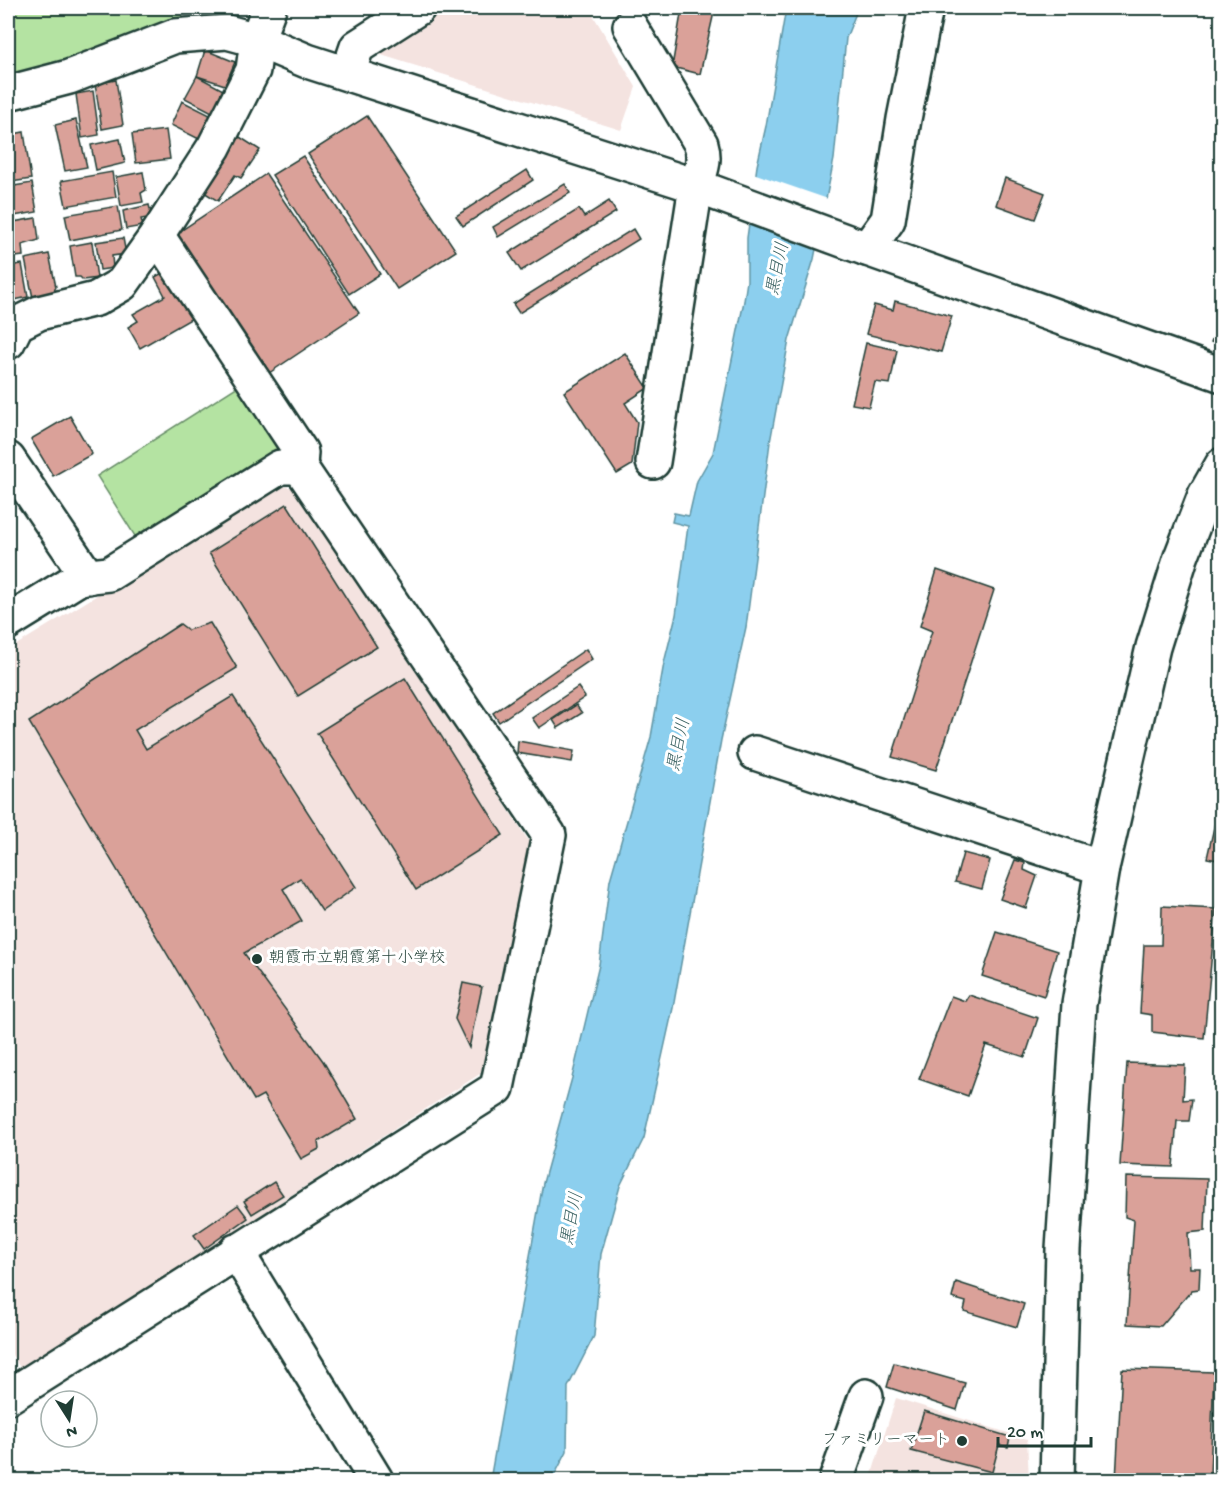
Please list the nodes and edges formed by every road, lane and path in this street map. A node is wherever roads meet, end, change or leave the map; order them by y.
1 (233, 8) edge
2 (248, 8) edge
3 (269, 8) edge
4 (418, 8) edge
5 (926, 8) edge
6 (630, 26) dead end
7 (256, 40) junction
8 (348, 73) junction
9 (8, 93) edge
10 (705, 190) junction
11 (157, 235) junction
12 (867, 249) junction
13 (11, 328) edge
14 (1221, 375) edge
15 (8, 459) edge
16 (653, 462) dead end
17 (1221, 465) edge
18 (300, 467) junction
19 (88, 577) junction
20 (8, 622) edge
21 (754, 753) dead end
22 (1102, 868) junction
23 (236, 1251) junction
24 (866, 1396) dead end
25 (8, 1397) edge
26 (376, 1480) edge
27 (836, 1480) edge
28 (1057, 1480) edge

1 - 7 street
2 - 7 street
3 - 7 street
4 - 8 street
5 - 12 street
6 - 10 street
7 - 8 street
7 - 9 street
7 - 11 street
8 - 10 street
10 - 12 street
10 - 16 street
11 - 13 street
11 - 18 street
12 - 14 street
15 - 19 street
17 - 22 street
18 - 19 street
18 - 23 street
19 - 20 street
21 - 22 street
22 - 28 street
23 - 25 street
23 - 26 street
24 - 27 street

